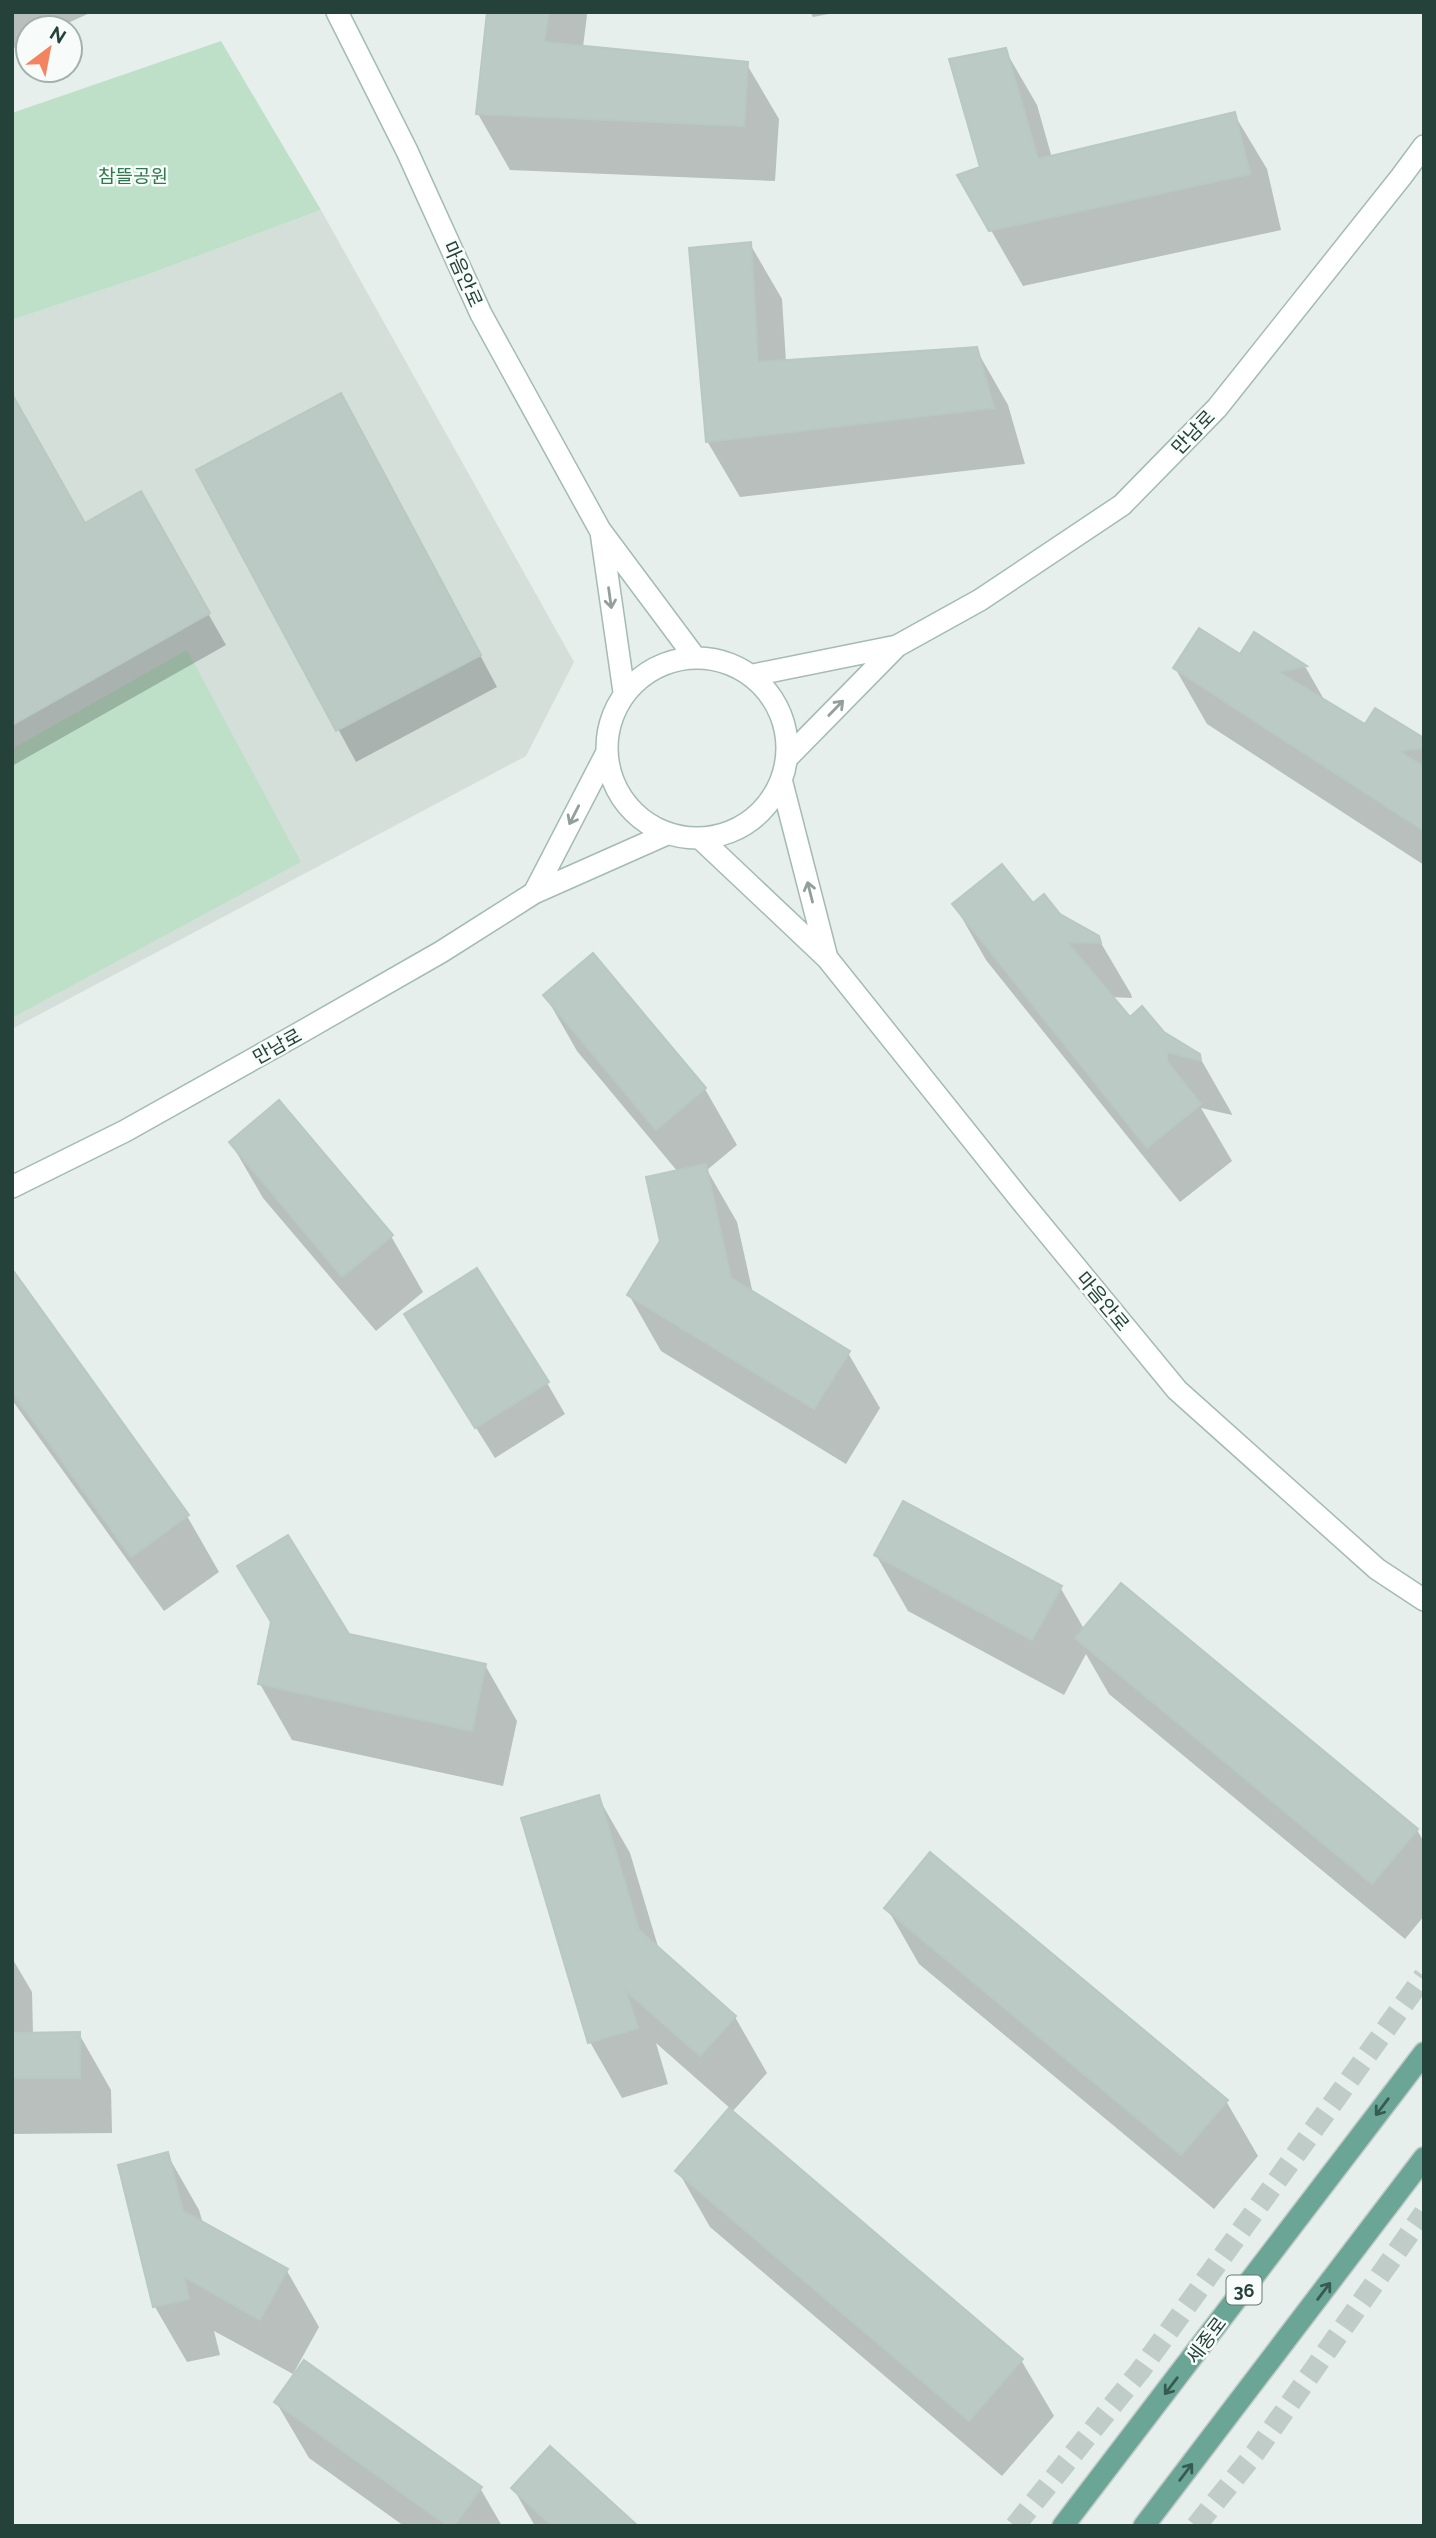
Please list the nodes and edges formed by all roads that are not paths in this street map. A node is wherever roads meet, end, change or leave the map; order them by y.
1 (337, 12) edge
2 (1424, 146) edge
3 (600, 530) junction
4 (897, 646) junction
5 (694, 656) junction
6 (753, 675) junction
7 (624, 692) junction
8 (606, 754) junction
9 (788, 757) junction
10 (782, 783) junction
11 (667, 834) junction
12 (701, 839) junction
13 (534, 892) junction
14 (827, 958) junction
15 (12, 1187) edge
16 (1424, 1601) edge
17 (1424, 2053) edge
18 (1424, 2158) edge
19 (1063, 2526) edge
20 (1144, 2526) edge

1 - 3 street, 마음안로
2 - 4 street, 만남로
3 - 5 street
3 -> 7 street
4 - 6 street
9 -> 4 street
5 - 6 street
5 - 7 street
6 - 9 street
7 - 8 street
8 - 11 street
8 -> 13 street
9 - 10 street
10 - 12 street
14 -> 10 street
11 - 12 street
11 - 13 street, 만남로
12 - 14 street, 마음안로
13 - 15 street, 만남로
14 - 16 street, 마음안로
17 -> 19 main road, 세종로 / 36
20 -> 18 main road

